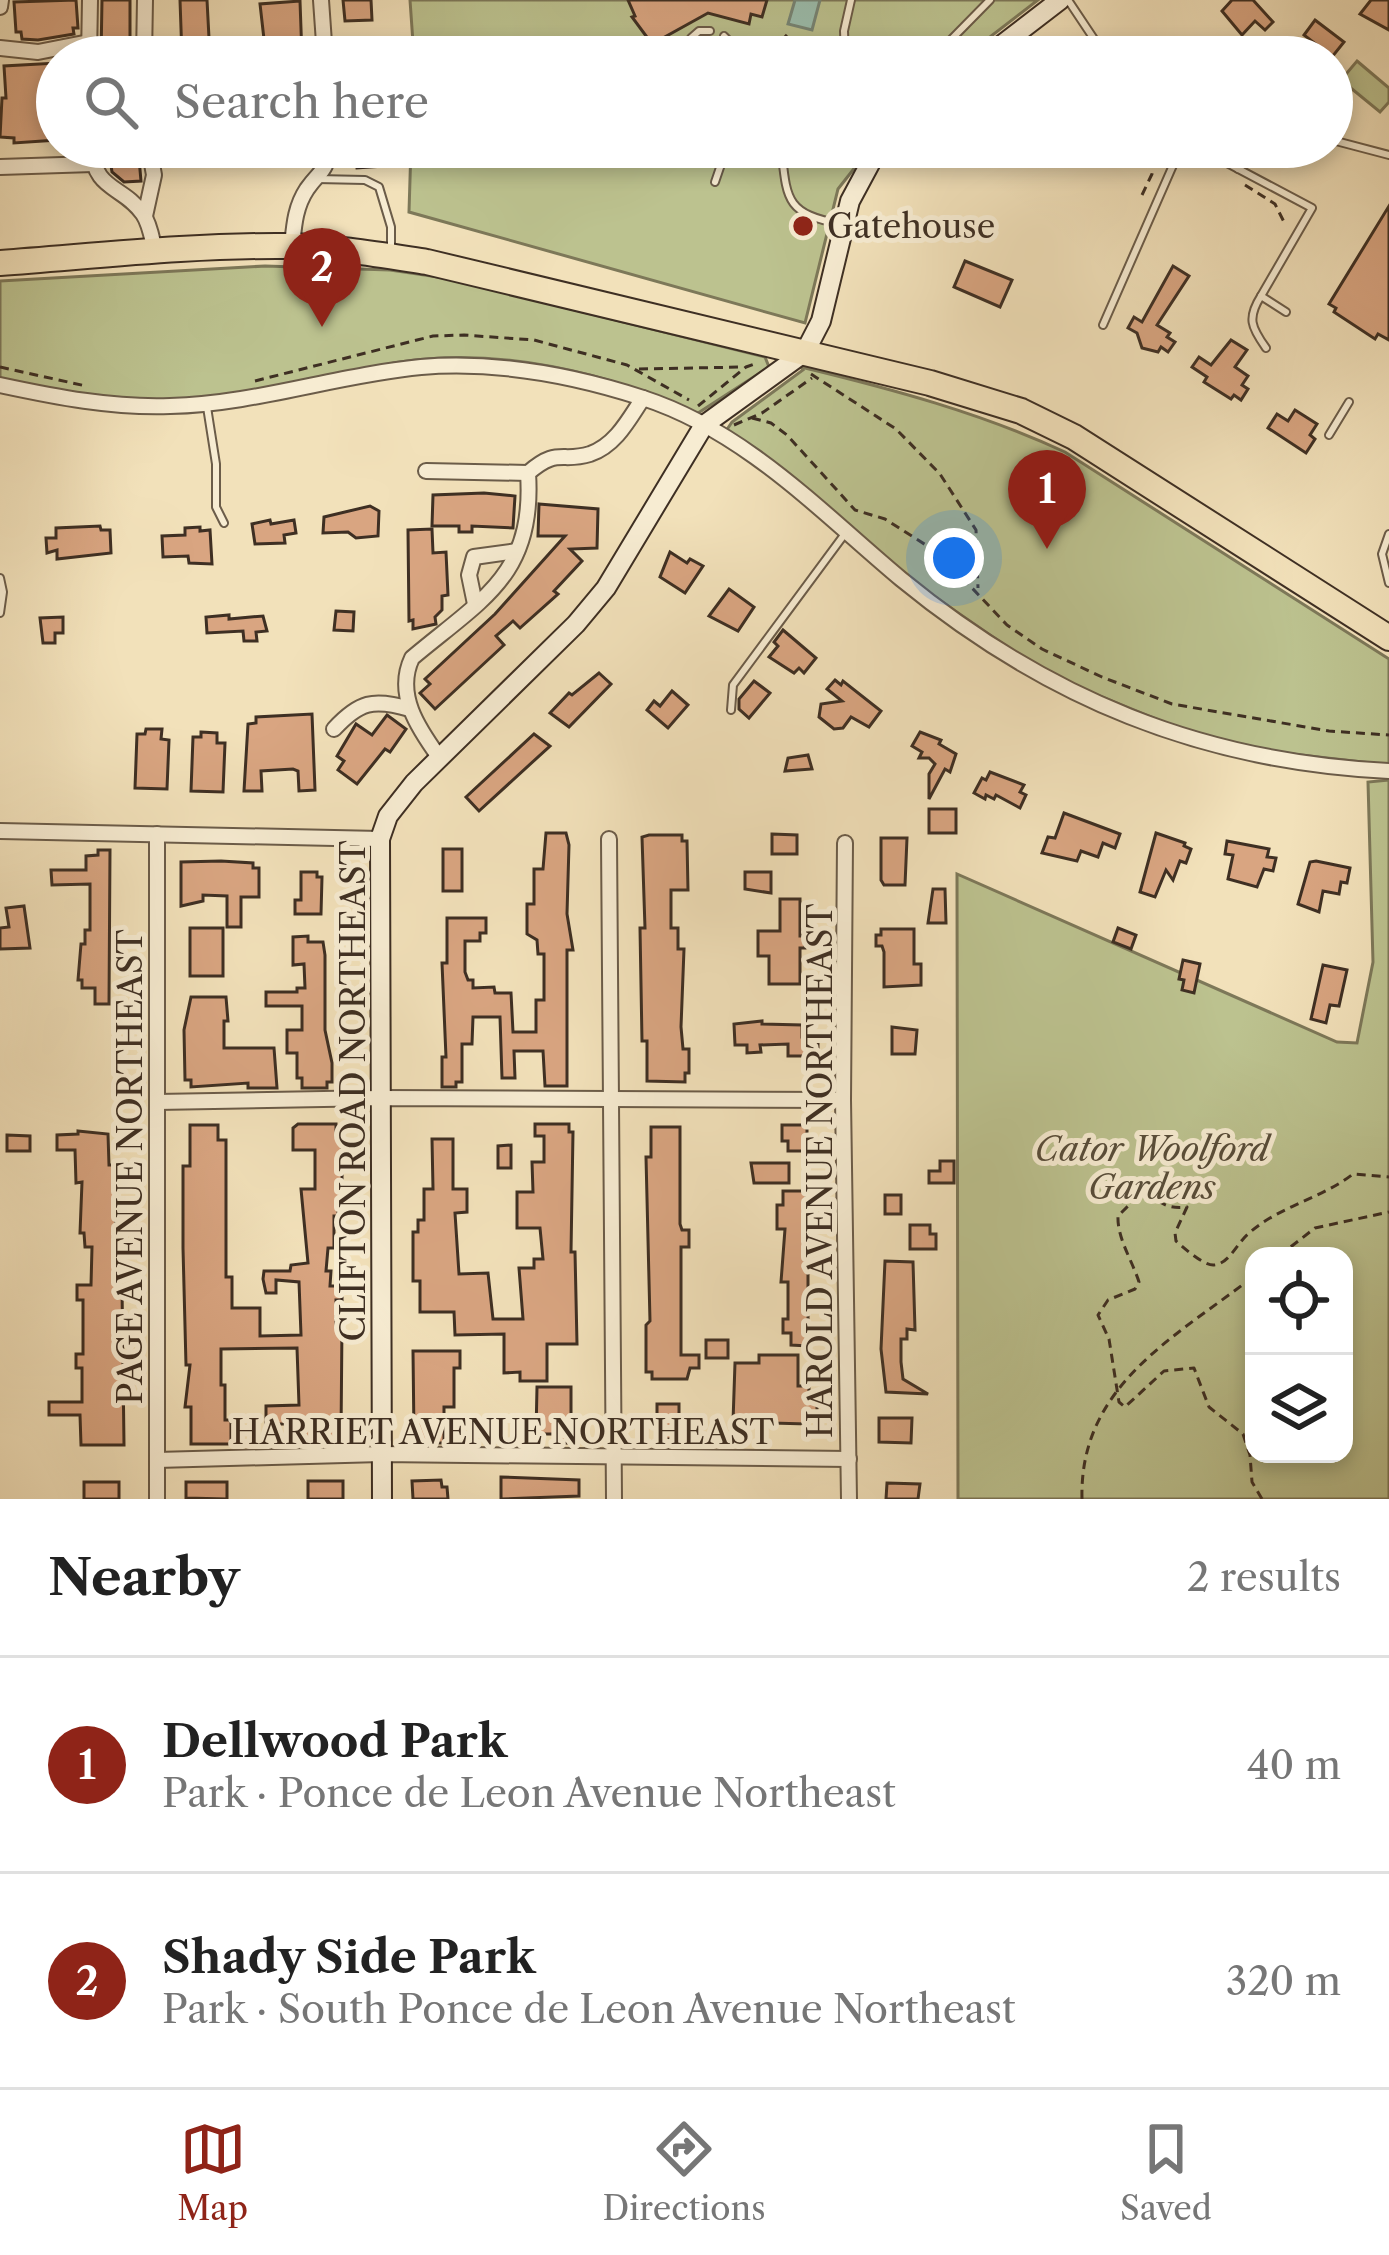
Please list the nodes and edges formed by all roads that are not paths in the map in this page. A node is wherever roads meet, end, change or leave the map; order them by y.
1 (90, 0) edge
2 (145, 0) edge
3 (321, 0) edge
4 (851, 0) edge
5 (990, 0) edge
6 (1064, 0) edge
7 (710, 31) dead end
8 (89, 36) edge
9 (144, 36) edge
10 (324, 36) edge
11 (693, 36) edge
12 (844, 36) edge
13 (955, 36) edge
14 (1015, 36) edge
15 (1091, 36) edge
16 (0, 48) edge
17 (36, 52) edge
18 (1353, 145) edge
19 (1389, 154) edge
20 (36, 166) edge
21 (0, 167) edge
22 (95, 168) edge
23 (153, 168) edge
24 (326, 168) edge
25 (720, 168) edge
26 (785, 168) edge
27 (867, 168) edge
28 (1172, 168) edge
29 (1238, 169) edge
30 (317, 179) junction
31 (716, 182) dead end
32 (149, 189) junction
33 (132, 203) junction
34 (145, 216) junction
35 (844, 225) junction
36 (292, 246) junction
37 (154, 251) junction
38 (391, 256) junction
39 (0, 263) edge
40 (1261, 296) junction
41 (1286, 312) dead end
42 (1103, 325) dead end
43 (1266, 348) dead end
44 (809, 367) junction
45 (0, 385) edge
46 (643, 398) junction
47 (1349, 402) dead end
48 (206, 404) junction
49 (699, 417) junction
50 (1328, 435) dead end
51 (426, 471) dead end
52 (528, 473) junction
53 (224, 523) dead end
54 (846, 532) junction
55 (1389, 534) edge
56 (517, 551) junction
57 (0, 578) edge
58 (1389, 583) edge
59 (475, 604) junction
60 (0, 614) edge
61 (1388, 635) edge
62 (410, 709) junction
63 (730, 710) dead end
64 (334, 729) dead end
65 (439, 757) junction
66 (1389, 771) edge
67 (0, 831) edge
68 (157, 834) junction
69 (380, 838) junction
70 (609, 839) dead end
71 (845, 843) dead end
72 (379, 1098) junction
73 (843, 1100) junction
74 (157, 1102) junction
75 (610, 1102) junction
76 (381, 1454) junction
77 (614, 1457) junction
78 (157, 1460) junction
79 (849, 1460) junction
80 (157, 1499) edge
81 (382, 1499) edge
82 (614, 1499) edge
83 (849, 1499) edge

1 - 8 street
2 - 9 street
3 - 10 street
4 - 12 lane
5 - 13 lane
6 - 14 street
6 - 15 lane
7 - 11 lane
16 - 17 street
18 - 19 lane
20 - 21 street
22 - 33 street
23 - 32 street
24 - 30 street
25 - 31 lane
26 - 35 lane
27 - 35 street
28 - 42 lane
29 - 40 lane
30 - 36 street
30 - 38 lane
32 - 33 street
32 - 34 street
33 - 34 street
34 - 37 street
35 - 44 street
36 - 37 highway
36 - 38 highway
37 - 39 highway
38 - 44 highway
40 - 41 lane
40 - 43 lane
44 - 49 street, CLIFTON ROAD NORTHEAST
44 - 61 highway
45 - 48 street
46 - 48 street
46 - 49 street
46 - 52 street
47 - 50 lane
48 - 53 lane
49 - 54 street
49 - 65 street, CLIFTON ROAD NORTHEAST
51 - 52 street
52 - 56 street
54 - 63 lane
54 - 66 street
55 - 58 lane
56 - 59 street
56 - 59 street
57 - 60 lane
59 - 62 street
62 - 64 street
62 - 65 street
65 - 69 street, CLIFTON ROAD NORTHEAST
67 - 68 street
68 - 69 street
68 - 74 street, PAGE AVENUE NORTHEAST
69 - 72 street, CLIFTON ROAD NORTHEAST
70 - 75 street
71 - 73 street, HAROLD AVENUE NORTHEAST
72 - 74 street
72 - 75 street
72 - 76 street, CLIFTON ROAD NORTHEAST
73 - 75 street
73 - 79 street, HAROLD AVENUE NORTHEAST
74 - 78 street, PAGE AVENUE NORTHEAST
75 - 77 street
76 - 77 street, HARRIET AVENUE NORTHEAST
76 - 78 street, HARRIET AVENUE NORTHEAST
76 - 81 street, CLIFTON ROAD NORTHEAST
77 - 79 street, HARRIET AVENUE NORTHEAST
77 - 82 street
78 - 80 street, PAGE AVENUE NORTHEAST
79 - 83 street, HAROLD AVENUE NORTHEAST

